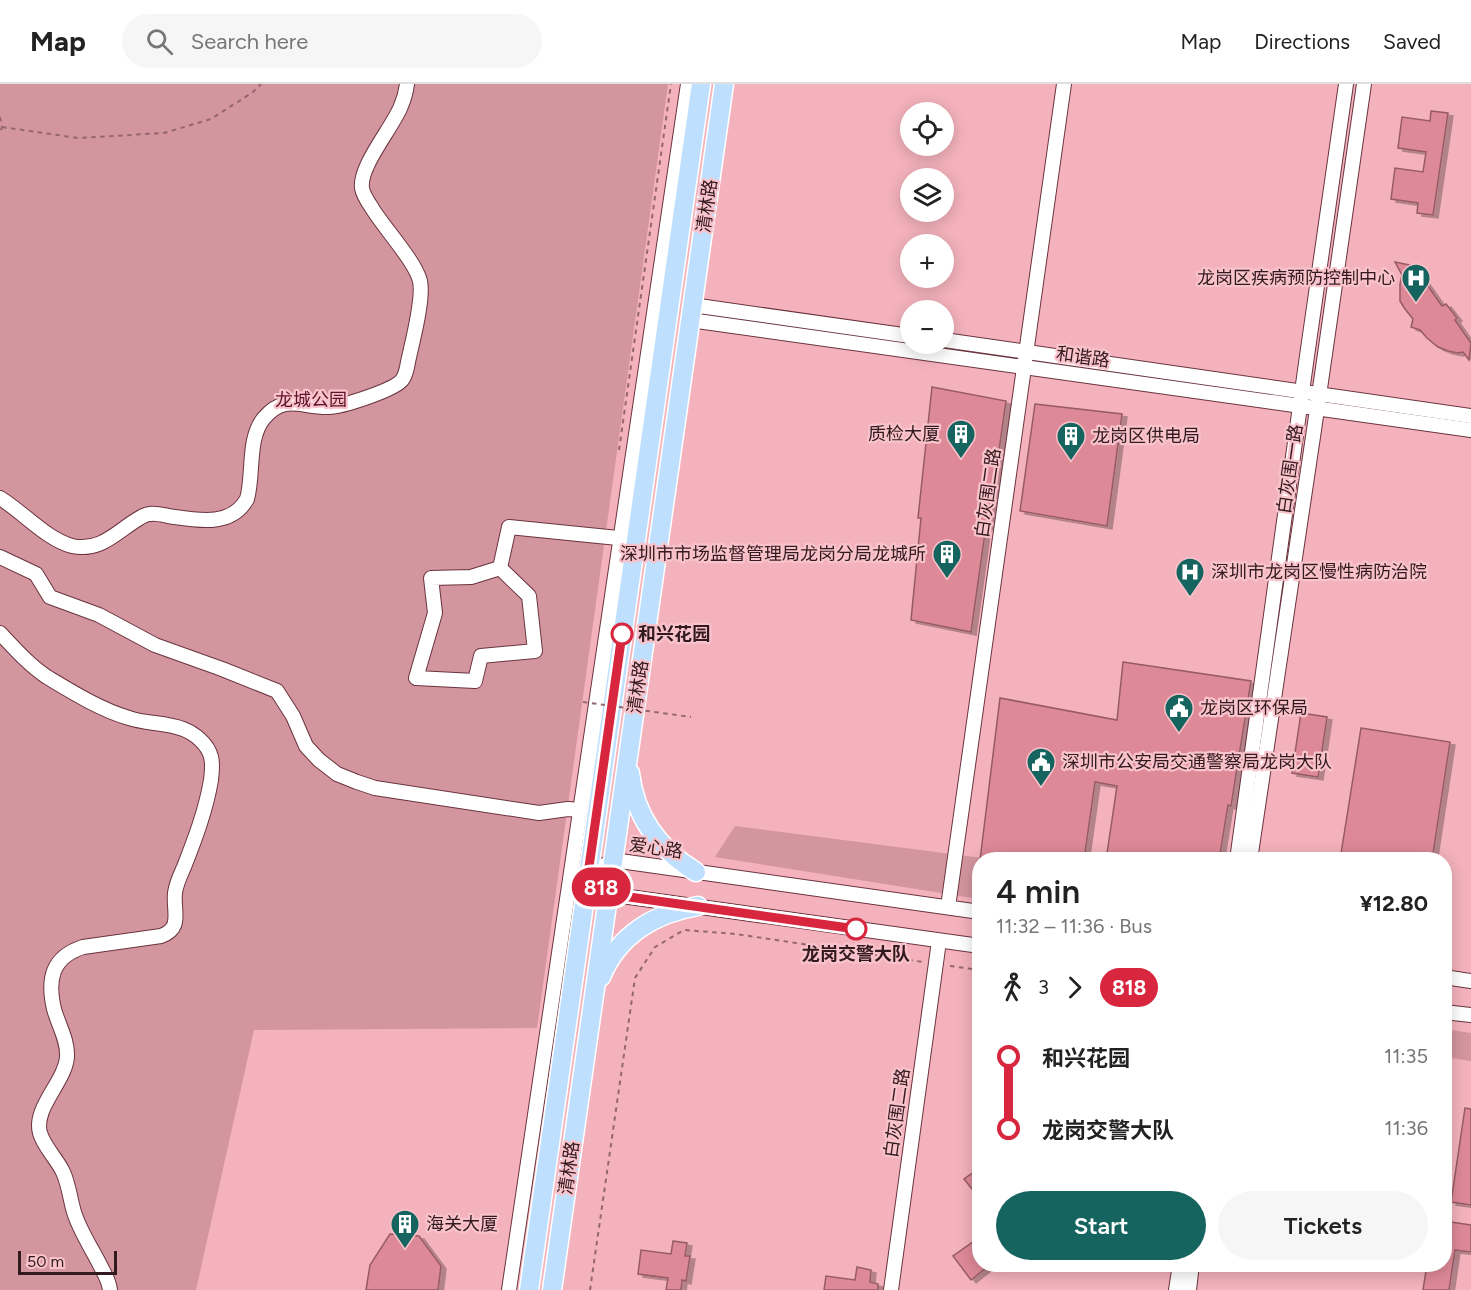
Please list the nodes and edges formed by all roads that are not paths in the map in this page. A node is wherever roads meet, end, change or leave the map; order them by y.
1 (407, 84) edge
2 (688, 84) edge
3 (701, 84) edge
4 (724, 84) edge
5 (1064, 84) edge
6 (1346, 84) edge
7 (1364, 84) edge
8 (691, 312) junction
9 (900, 335) edge
10 (954, 341) edge
11 (1026, 352) junction
12 (1024, 367) junction
13 (1301, 399) junction
14 (1318, 401) junction
15 (1471, 416) edge
16 (1471, 430) edge
17 (0, 498) edge
18 (628, 539) junction
19 (0, 558) edge
20 (500, 568) junction
21 (0, 633) edge
22 (628, 755) junction
23 (580, 810) junction
24 (1238, 852) edge
25 (1251, 852) edge
26 (613, 860) junction
27 (696, 872) junction
28 (588, 874) junction
29 (608, 894) junction
30 (698, 906) junction
31 (948, 907) junction
32 (972, 911) edge
33 (939, 940) junction
34 (972, 945) edge
35 (1452, 978) edge
36 (1471, 981) edge
37 (594, 992) junction
38 (1452, 1013) edge
39 (1471, 1015) edge
40 (1179, 1272) edge
41 (1191, 1272) edge
42 (110, 1290) edge
43 (509, 1290) edge
44 (529, 1290) edge
45 (552, 1290) edge
46 (891, 1290) edge
47 (1176, 1290) edge
48 (1189, 1290) edge

1 - 17 street
2 - 18 street
3 - 18 main road, 清林路
4 - 8 main road, 清林路
5 - 11 street, 白灰围二路
6 - 13 street, 白灰围一路
7 - 14 street, 白灰围一路
8 - 9 street
8 - 12 street, 和谐路
8 - 22 main road, 清林路
10 - 11 street, 和谐路
11 - 12 street, 白灰围二路
11 - 13 street, 和谐路
12 - 13 street, 和谐路
12 - 31 street, 白灰围二路
13 - 14 street, 和谐路
13 - 24 street, 白灰围一路
14 - 15 street, 和谐路
14 - 16 street, 和谐路
14 - 25 street, 白灰围一路
18 - 20 street
18 - 23 street
18 - 28 main road, 清林路
19 - 23 street
20 - 20 street
21 - 42 street
22 - 26 main road, 清林路
22 - 27 main road
23 - 43 street
26 - 27 street, 爱心路
26 - 28 street, 爱心路
26 - 29 main road, 清林路
27 - 31 street, 爱心路
28 - 29 street
28 - 44 main road, 清林路
29 - 30 street
29 - 37 main road, 清林路
30 - 33 street
30 - 37 main road
31 - 32 street, 爱心路
33 - 34 street
33 - 46 street, 白灰围二路
35 - 36 street
37 - 45 main road, 清林路
38 - 39 street
40 - 47 street
41 - 48 street

